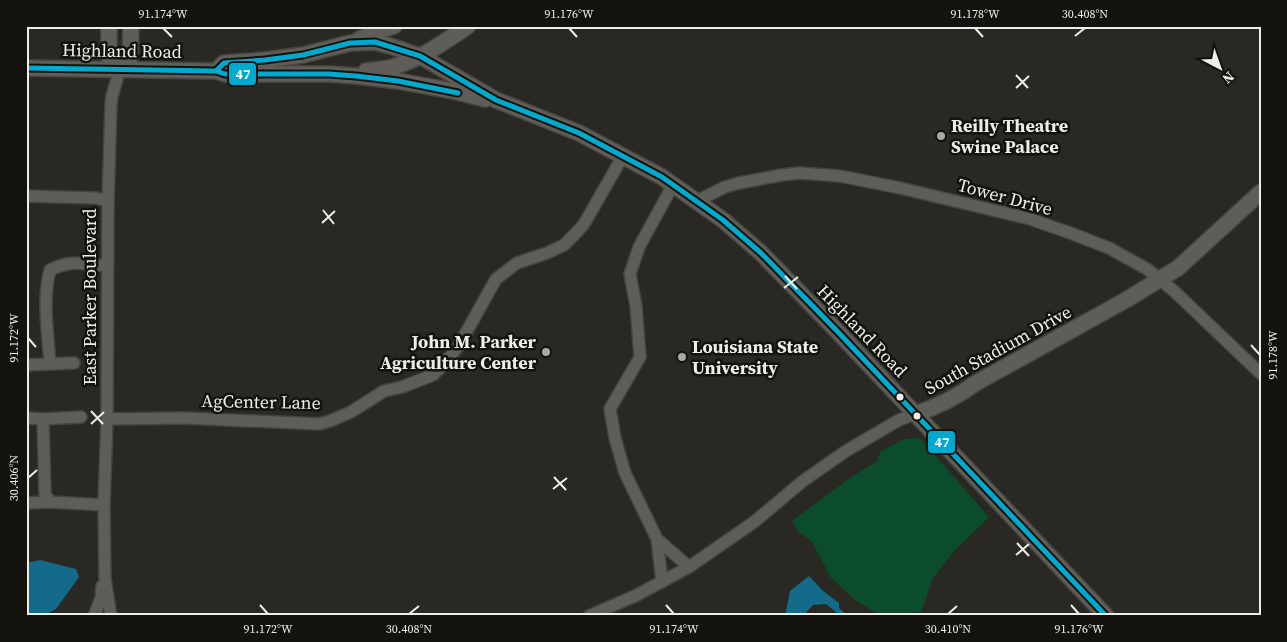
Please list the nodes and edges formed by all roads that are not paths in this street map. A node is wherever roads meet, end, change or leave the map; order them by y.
1 (109, 26) edge
2 (131, 26) edge
3 (394, 26) edge
4 (468, 26) edge
5 (350, 43) junction
6 (420, 56) junction
7 (26, 68) edge
8 (120, 70) junction
9 (216, 71) junction
10 (356, 76) junction
11 (496, 100) junction
12 (623, 156) junction
13 (673, 184) junction
14 (1261, 192) edge
15 (26, 196) edge
16 (108, 201) junction
17 (696, 201) junction
18 (107, 266) junction
19 (1160, 279) junction
20 (74, 363) dead end
21 (26, 364) edge
22 (50, 364) junction
23 (1261, 374) edge
24 (915, 414) junction
25 (81, 417) dead end
26 (26, 418) edge
27 (43, 419) junction
28 (107, 419) junction
29 (50, 502) junction
30 (26, 503) edge
31 (104, 505) junction
32 (657, 538) junction
33 (105, 564) junction
34 (690, 567) junction
35 (662, 582) junction
36 (94, 616) edge
37 (111, 616) edge
38 (589, 616) edge
39 (1106, 616) edge

1 - 8 street
2 - 8 street
3 - 5 street
4 - 6 street
5 - 6 street, Highland Road
5 - 9 street, Highland Road
6 - 10 street
6 - 11 street, Highland Road
7 - 8 street, Highland Road
8 - 9 street, Highland Road
8 - 16 street, East Parker Boulevard
9 - 10 street, Highland Road
10 - 11 street, Highland Road
11 - 12 street, Highland Road
12 - 13 street, Highland Road
12 - 28 street, AgCenter Lane
13 - 17 street, Highland Road
13 - 32 street
14 - 19 street, South Stadium Drive
15 - 16 street
16 - 18 street, East Parker Boulevard
17 - 19 street, Tower Drive
17 - 24 street, Highland Road
18 - 22 street
18 - 28 street, East Parker Boulevard
19 - 23 street, Tower Drive
19 - 24 street, South Stadium Drive
20 - 22 street
21 - 22 street
24 - 34 street, South Stadium Drive
24 - 39 street, Highland Road
25 - 27 street
26 - 27 street
27 - 29 street
28 - 31 street, East Parker Boulevard
29 - 30 street
29 - 31 street
31 - 33 street, East Parker Boulevard
32 - 34 street
32 - 35 street
33 - 36 street
33 - 37 street, East Parker Boulevard
34 - 35 street, South Stadium Drive
35 - 38 street, South Stadium Drive

